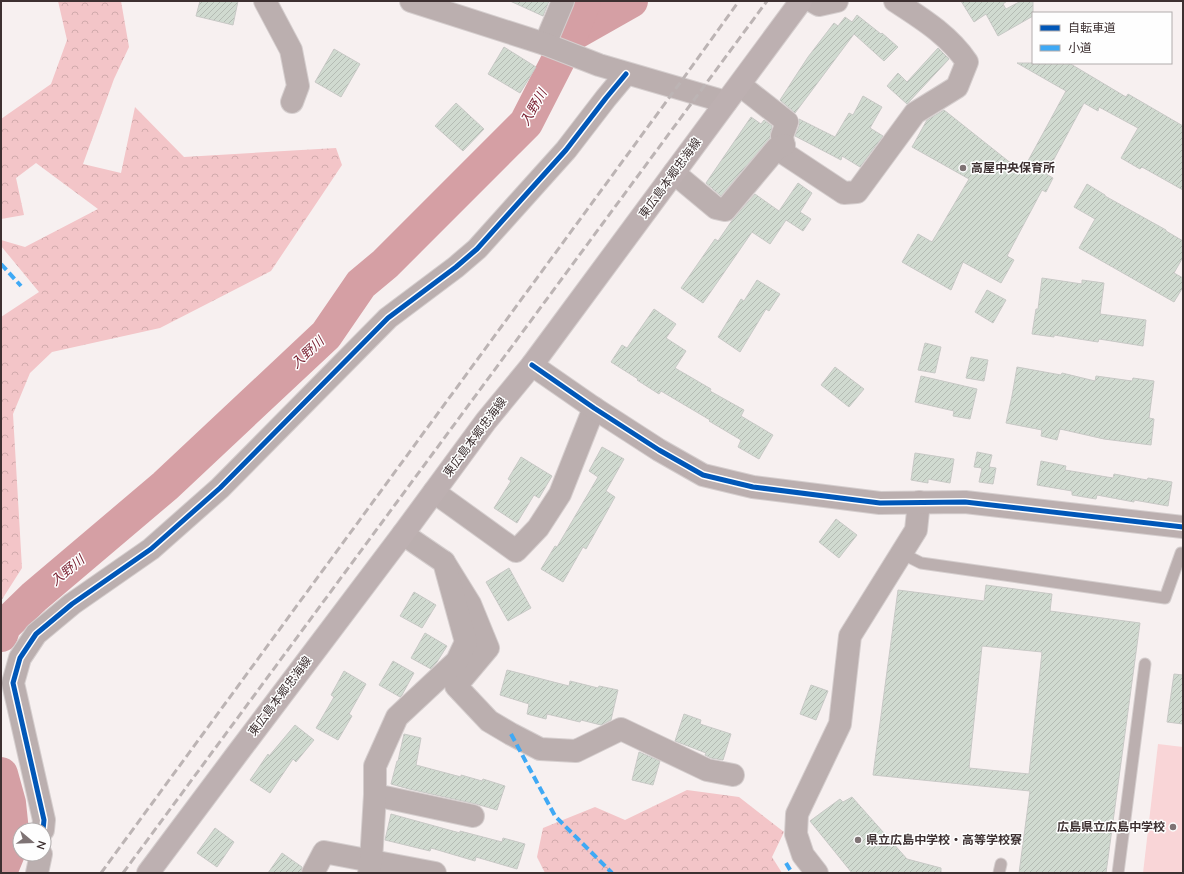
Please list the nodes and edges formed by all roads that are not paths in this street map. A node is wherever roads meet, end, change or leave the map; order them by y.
1 (265, 1) edge
2 (411, 1) edge
3 (563, 1) edge
4 (801, 1) edge
5 (812, 1) edge
6 (837, 1) edge
7 (895, 1) edge
8 (545, 44) junction
9 (626, 74) junction
10 (740, 85) junction
11 (292, 102) dead end
12 (726, 102) junction
13 (784, 145) junction
14 (674, 173) junction
15 (532, 365) junction
16 (594, 408) junction
17 (434, 492) junction
18 (919, 502) junction
19 (1183, 527) edge
20 (403, 534) junction
21 (901, 553) junction
22 (1183, 553) edge
23 (463, 606) junction
24 (1145, 664) dead end
25 (733, 775) dead end
26 (375, 794) junction
27 (473, 816) dead end
28 (44, 822) edge
29 (39, 862) edge
30 (370, 867) edge
31 (37, 873) edge
32 (148, 873) edge
33 (313, 873) edge
34 (435, 873) edge
35 (817, 873) edge
36 (1118, 873) edge

1 - 11 street
2 - 8 street
3 - 8 street
4 - 10 main road, 東広島本郷忠海線
5 - 6 street
7 - 13 street
8 - 9 street
9 - 12 street
9 - 28 street
10 - 12 main road, 東広島本郷忠海線
10 - 13 street
12 - 14 main road, 東広島本郷忠海線
13 - 14 street
14 - 15 main road, 東広島本郷忠海線
15 - 16 street
15 - 17 main road, 東広島本郷忠海線
16 - 17 street
16 - 18 street
17 - 20 main road, 東広島本郷忠海線
18 - 19 street
18 - 21 street
20 - 23 street
20 - 32 main road, 東広島本郷忠海線
21 - 22 lane
21 - 35 street
23 - 25 street
23 - 26 street
24 - 36 lane
26 - 27 street
26 - 30 street
29 - 31 street
30 - 33 street
30 - 34 street

